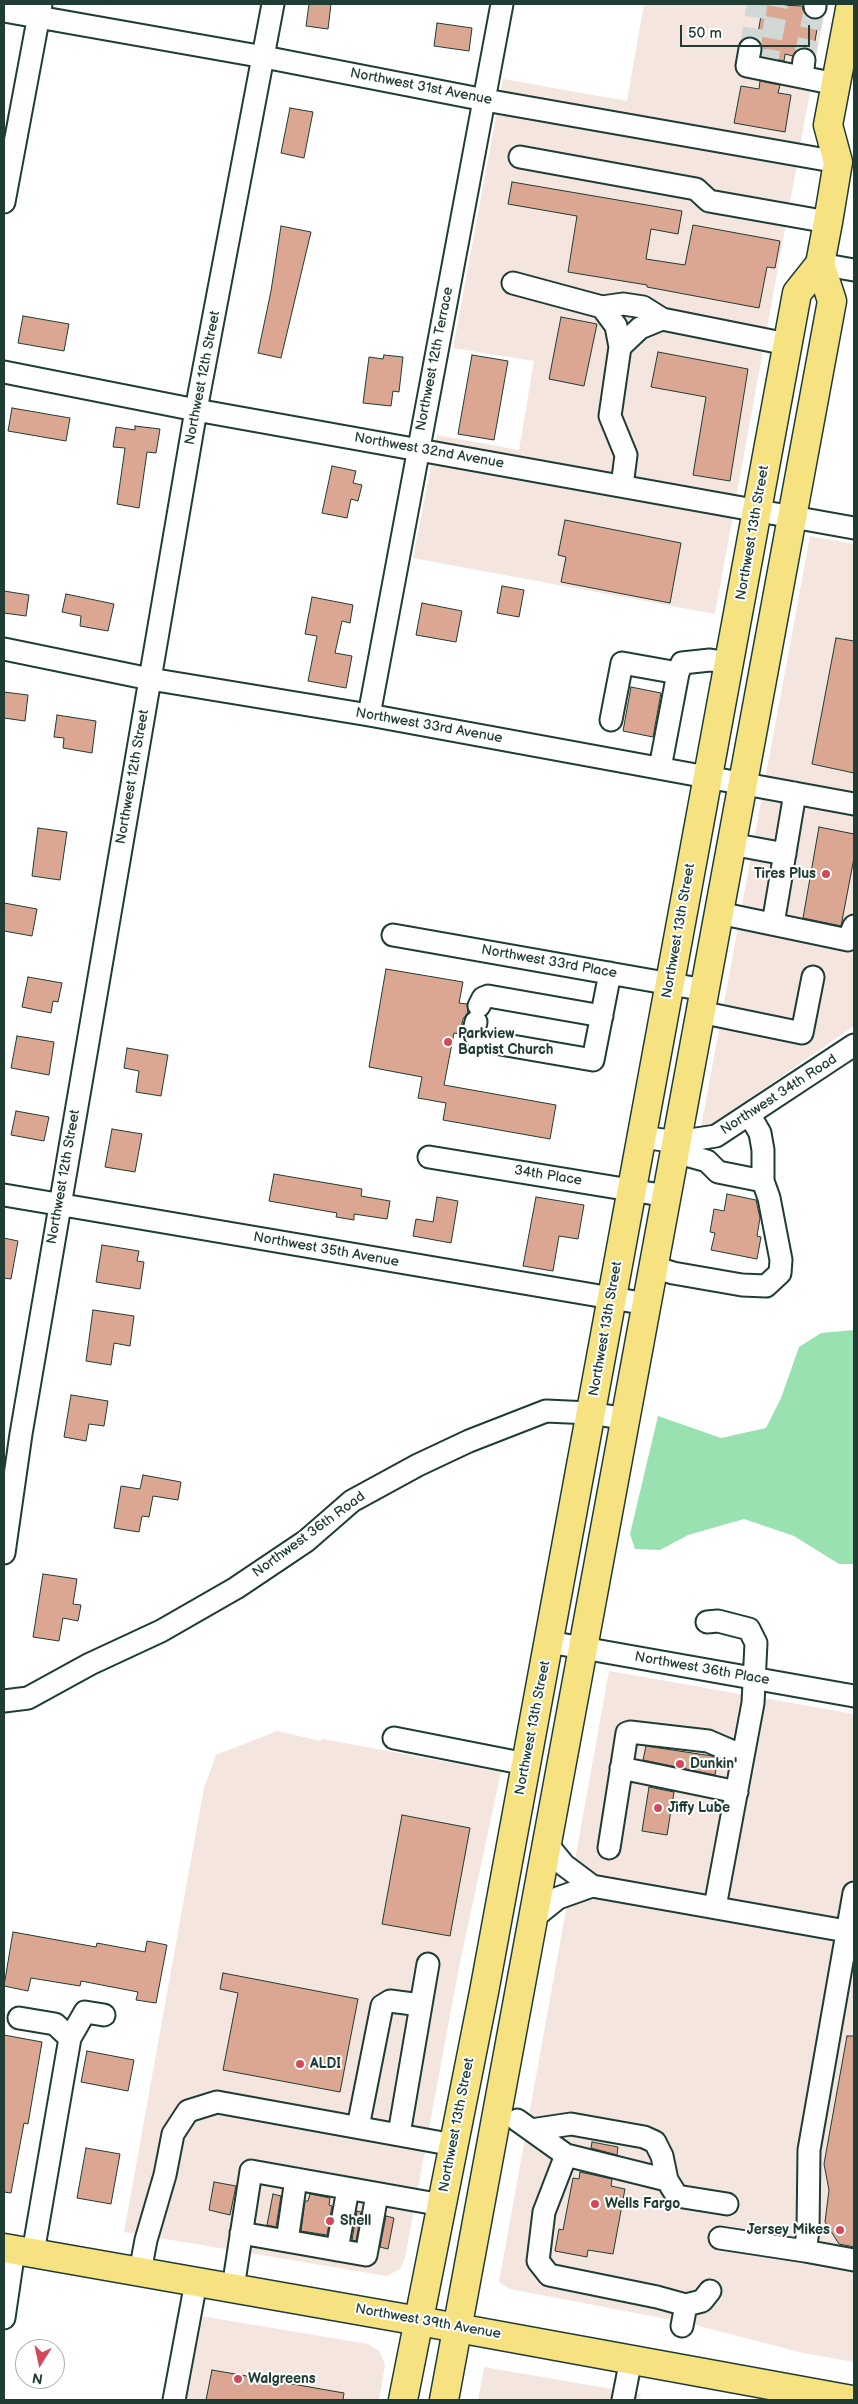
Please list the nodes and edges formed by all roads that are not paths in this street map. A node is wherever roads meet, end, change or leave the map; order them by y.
1 (273, 4) edge
2 (502, 4) edge
3 (851, 4) edge
4 (40, 10) edge
5 (4, 11) edge
6 (750, 49) tunnel mouth
7 (264, 57) junction
8 (836, 84) junction
9 (485, 100) junction
10 (854, 140) edge
11 (520, 157) dead end
12 (838, 162) junction
13 (4, 202) edge
14 (828, 222) junction
15 (820, 264) junction
16 (854, 270) edge
17 (513, 284) dead end
18 (602, 307) junction
19 (662, 319) junction
20 (787, 344) junction
21 (620, 347) junction
22 (4, 372) edge
23 (196, 410) junction
24 (417, 449) junction
25 (622, 486) junction
26 (757, 510) junction
27 (793, 517) junction
28 (854, 528) edge
29 (4, 649) edge
30 (728, 663) junction
31 (678, 673) junction
32 (150, 679) junction
33 (369, 715) junction
34 (611, 720) dead end
35 (660, 768) junction
36 (708, 776) junction
37 (742, 783) junction
38 (795, 793) junction
39 (854, 804) edge
40 (731, 844) junction
41 (785, 854) junction
42 (719, 913) junction
43 (773, 924) junction
44 (854, 926) edge
45 (393, 935) dead end
46 (610, 973) junction
47 (813, 977) dead end
48 (669, 984) junction
49 (703, 1001) junction
50 (602, 1016) junction
51 (854, 1045) edge
52 (749, 1114) junction
53 (642, 1137) junction
54 (676, 1147) junction
55 (429, 1157) dead end
56 (763, 1181) junction
57 (632, 1190) junction
58 (4, 1195) edge
59 (667, 1196) junction
60 (60, 1204) junction
61 (654, 1267) junction
62 (611, 1298) junction
63 (647, 1304) junction
64 (590, 1413) junction
65 (627, 1419) junction
66 (12, 1434) edge
67 (4, 1553) edge
68 (707, 1622) dead end
69 (549, 1642) junction
70 (584, 1648) junction
71 (756, 1679) junction
72 (854, 1696) edge
73 (4, 1701) edge
74 (394, 1738) dead end
75 (743, 1756) junction
76 (526, 1764) junction
77 (621, 1768) junction
78 (736, 1792) junction
79 (546, 1843) junction
80 (609, 1848) dead end
81 (592, 1886) junction
82 (854, 1893) edge
83 (715, 1907) junction
84 (532, 1918) junction
85 (846, 1931) junction
86 (428, 1964) dead end
87 (422, 2005) junction
88 (104, 2015) dead end
89 (19, 2018) dead end
90 (70, 2038) junction
91 (358, 2127) junction
92 (400, 2134) junction
93 (454, 2145) junction
94 (566, 2155) junction
95 (296, 2179) junction
96 (667, 2180) junction
97 (348, 2189) junction
98 (377, 2195) junction
99 (727, 2204) dead end
100 (442, 2205) junction
101 (241, 2233) junction
102 (720, 2238) dead end
103 (287, 2241) junction
104 (17, 2250) edge
105 (337, 2250) junction
106 (805, 2251) junction
107 (854, 2260) edge
108 (140, 2272) junction
109 (196, 2282) junction
110 (233, 2288) junction
111 (710, 2291) dead end
112 (4, 2318) edge
113 (419, 2320) junction
114 (457, 2328) junction
115 (631, 2359) junction
116 (820, 2397) edge
117 (174, 2400) edge
118 (403, 2400) edge
119 (444, 2400) edge
120 (623, 2400) edge
121 (852, 2400) edge

1 - 7 street, Northwest 12th Street
2 - 9 street, Northwest 12th Terrace
3 - 8 main road, Northwest 13th Street
4 - 5 street, Northwest 31st Avenue
4 - 7 street, Northwest 31st Avenue
4 - 13 street
6 - 8 street
7 - 9 street, Northwest 31st Avenue
7 - 23 street, Northwest 12th Street
8 - 12 main road, Northwest 13th Street
9 - 12 street, Northwest 31st Avenue
9 - 24 street, Northwest 12th Terrace
10 - 12 main road, Northwest 13th Street
11 - 14 street
12 - 14 main road, Northwest 13th Street
14 - 15 main road, Northwest 13th Street
15 - 16 street
15 - 20 main road, Northwest 13th Street
15 - 27 main road, Northwest 13th Street
17 - 18 street
18 - 19 street
18 - 21 street
19 - 20 street
19 - 21 street
20 - 26 main road, Northwest 13th Street
21 - 25 street
22 - 23 street, Northwest 32nd Avenue
23 - 24 street, Northwest 32nd Avenue
23 - 32 street, Northwest 12th Street
24 - 25 street, Northwest 32nd Avenue
24 - 33 street, Northwest 12th Terrace
25 - 26 street, Northwest 32nd Avenue
26 - 27 street, Northwest 32nd Avenue
26 - 30 main road, Northwest 13th Street
27 - 28 street, Northwest 32nd Avenue
27 - 37 main road, Northwest 13th Street
29 - 32 street, Northwest 33rd Avenue
30 - 31 street
30 - 36 main road, Northwest 13th Street
31 - 34 street
31 - 35 street
32 - 33 street, Northwest 33rd Avenue
32 - 60 street, Northwest 12th Street
33 - 35 street, Northwest 33rd Avenue
35 - 36 street, Northwest 33rd Avenue
36 - 37 street, Northwest 33rd Avenue
36 - 48 main road, Northwest 13th Street
37 - 38 street, Northwest 33rd Avenue
37 - 40 main road, Northwest 13th Street
38 - 39 street, Northwest 33rd Avenue
38 - 41 street
40 - 41 street
40 - 42 main road, Northwest 13th Street
41 - 43 street
42 - 43 street
42 - 49 main road, Northwest 13th Street
43 - 44 street
45 - 46 street, Northwest 33rd Place
46 - 48 street, Northwest 33rd Place
46 - 50 street
47 - 49 street, Northwest 33rd Place
48 - 49 street, Northwest 33rd Place
48 - 53 main road, Northwest 13th Street
49 - 54 main road, Northwest 13th Street
50 - 50 street
51 - 52 street, Northwest 34th Road
52 - 54 street, Northwest 34th Road
52 - 56 street
53 - 54 street, Northwest 34th Road
53 - 57 main road, Northwest 13th Street
54 - 56 street
54 - 59 main road, Northwest 13th Street
55 - 57 street, 34th Place
56 - 61 street
57 - 59 street, 34th Place
57 - 62 main road, Northwest 13th Street
58 - 60 street, Northwest 35th Avenue
59 - 61 main road, Northwest 13th Street
60 - 62 street, Northwest 35th Avenue
60 - 66 street, Northwest 12th Street
61 - 63 main road, Northwest 13th Street
62 - 63 street, Northwest 35th Avenue
62 - 64 main road, Northwest 13th Street
63 - 65 main road, Northwest 13th Street
64 - 65 street, Northwest 36th Road
64 - 69 main road, Northwest 13th Street
64 - 73 street, Northwest 36th Road
65 - 70 main road, Northwest 13th Street
66 - 67 street, Northwest 12th Street
68 - 71 street
69 - 70 street, Northwest 36th Place
69 - 76 main road, Northwest 13th Street
70 - 71 street, Northwest 36th Place
70 - 79 main road, Northwest 13th Street
71 - 72 street, Northwest 36th Place
71 - 75 street
74 - 76 street
75 - 77 street
75 - 78 street
76 - 93 main road, Northwest 13th Street
77 - 78 street
77 - 80 street
78 - 83 street
79 - 81 street
79 - 84 main road, Northwest 13th Street
81 - 83 street
81 - 84 street
82 - 85 street
83 - 85 street
84 - 114 main road, Northwest 13th Street
85 - 106 street
86 - 87 street
87 - 91 street
87 - 92 street
88 - 90 street
89 - 90 street
90 - 104 street
91 - 92 street
91 - 108 street
92 - 93 street
93 - 100 main road, Northwest 13th Street
94 - 96 street
94 - 96 street
94 - 111 street
95 - 97 street
95 - 101 street
95 - 103 street
96 - 99 street
97 - 98 street
97 - 105 street
98 - 100 street
98 - 105 street
100 - 113 main road, Northwest 13th Street
101 - 103 street
101 - 110 street
102 - 106 street
103 - 105 street
104 - 108 main road, Northwest 39th Avenue
104 - 112 street
106 - 107 street
108 - 109 main road, Northwest 39th Avenue
109 - 110 main road, Northwest 39th Avenue
109 - 117 street
110 - 113 main road, Northwest 39th Avenue
113 - 114 main road, Northwest 39th Avenue
113 - 118 main road, Northwest 13th Street
114 - 115 main road, Northwest 39th Avenue
114 - 119 main road, Northwest 13th Street
115 - 116 main road, Northwest 39th Avenue
115 - 120 street
116 - 121 main road, Northwest 39th Avenue

